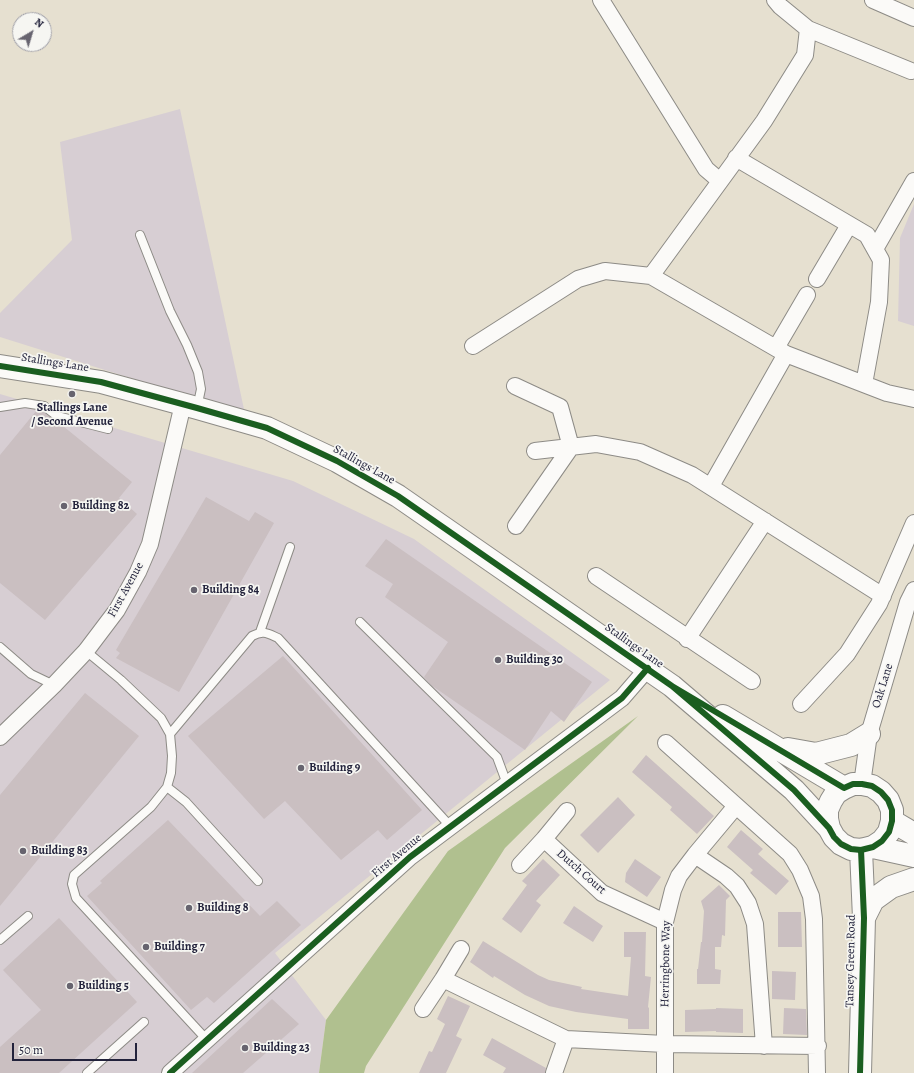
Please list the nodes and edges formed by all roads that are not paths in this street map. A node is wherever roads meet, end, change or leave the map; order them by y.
1 (601, 0) edge
2 (775, 0) edge
3 (873, 0) edge
4 (914, 18) edge
5 (808, 28) junction
6 (911, 71) dead end
7 (736, 158) junction
8 (720, 181) junction
9 (914, 181) edge
10 (849, 225) junction
11 (140, 235) dead end
12 (875, 248) junction
13 (651, 276) junction
14 (817, 279) dead end
15 (807, 295) dead end
16 (473, 346) dead end
17 (781, 351) junction
18 (0, 366) edge
19 (864, 384) junction
20 (515, 386) dead end
21 (914, 399) edge
22 (190, 406) junction
23 (0, 407) edge
24 (108, 430) dead end
25 (571, 447) junction
26 (535, 451) dead end
27 (711, 486) junction
28 (765, 521) junction
29 (914, 523) edge
30 (516, 526) dead end
31 (290, 547) dead end
32 (596, 576) dead end
33 (914, 590) edge
34 (883, 596) junction
35 (360, 622) dead end
36 (260, 632) junction
37 (687, 638) junction
38 (0, 647) edge
39 (86, 651) junction
40 (648, 668) junction
41 (752, 681) dead end
42 (54, 685) junction
43 (672, 686) junction
44 (800, 704) dead end
45 (170, 734) junction
46 (869, 734) junction
47 (0, 738) edge
48 (666, 743) dead end
49 (773, 746) junction
50 (507, 784) junction
51 (853, 786) junction
52 (167, 787) junction
53 (736, 806) junction
54 (567, 811) dead end
55 (892, 821) junction
56 (451, 827) junction
57 (828, 828) junction
58 (914, 834) edge
59 (544, 839) junction
60 (867, 848) junction
61 (695, 855) junction
62 (914, 856) edge
63 (520, 865) dead end
64 (914, 879) edge
65 (258, 881) dead end
66 (28, 916) dead end
67 (864, 918) junction
68 (665, 922) junction
69 (0, 940) edge
70 (461, 949) dead end
71 (443, 979) junction
72 (423, 1009) dead end
73 (144, 1022) dead end
74 (566, 1039) junction
75 (207, 1040) junction
76 (665, 1044) junction
77 (764, 1046) junction
78 (818, 1046) junction
79 (87, 1073) edge
80 (170, 1073) edge
81 (554, 1073) edge
82 (665, 1073) edge
83 (818, 1073) edge
84 (860, 1073) edge

1 - 8 street
2 - 5 street
3 - 4 street
5 - 6 street
5 - 7 street
7 - 8 street
7 - 10 street
8 - 13 street
9 - 12 street
10 - 12 street
10 - 14 street
11 - 22 lane
12 - 19 street
13 - 16 street
13 - 17 street
15 - 17 street
17 - 19 street
17 - 27 street
18 - 22 main road, Stallings Lane
19 - 21 street
20 - 25 street
22 - 39 street, First Avenue
22 - 40 main road, Stallings Lane
23 - 24 lane
25 - 26 street
25 - 27 street
25 - 30 street
27 - 28 street
28 - 34 street
28 - 37 street
29 - 34 street
31 - 36 lane
32 - 37 street
33 - 46 street, Oak Lane
34 - 44 street
35 - 50 lane
36 - 45 lane
36 - 56 lane
37 - 41 street
38 - 42 lane
39 - 42 street, First Avenue
39 - 45 lane
40 - 43 main road, Stallings Lane
40 - 50 street, First Avenue
42 - 47 street, First Avenue
43 - 49 main road
43 - 57 main road
45 - 52 lane
46 - 49 main road
46 - 51 street, Oak Lane
48 - 53 street
49 - 51 main road
50 - 56 street, First Avenue
51 - 55 main road
51 - 57 main road
52 - 65 lane
52 - 75 lane
53 - 61 street, Herringbone Way
53 - 78 street
54 - 59 street
55 - 58 main road
55 - 60 main road
56 - 75 street, First Avenue
57 - 60 main road
59 - 63 street
59 - 68 street, Dutch Court
60 - 62 main road
60 - 67 main road, Tansey Green Road
61 - 68 street, Herringbone Way
61 - 77 street
64 - 67 main road
66 - 69 lane
67 - 84 main road, Tansey Green Road
68 - 76 street, Herringbone Way
70 - 71 street
71 - 72 street
71 - 74 street
73 - 79 lane
74 - 76 street
74 - 81 street
75 - 80 street, First Avenue
76 - 77 street
76 - 82 street, Herringbone Way
77 - 78 street
78 - 83 street

